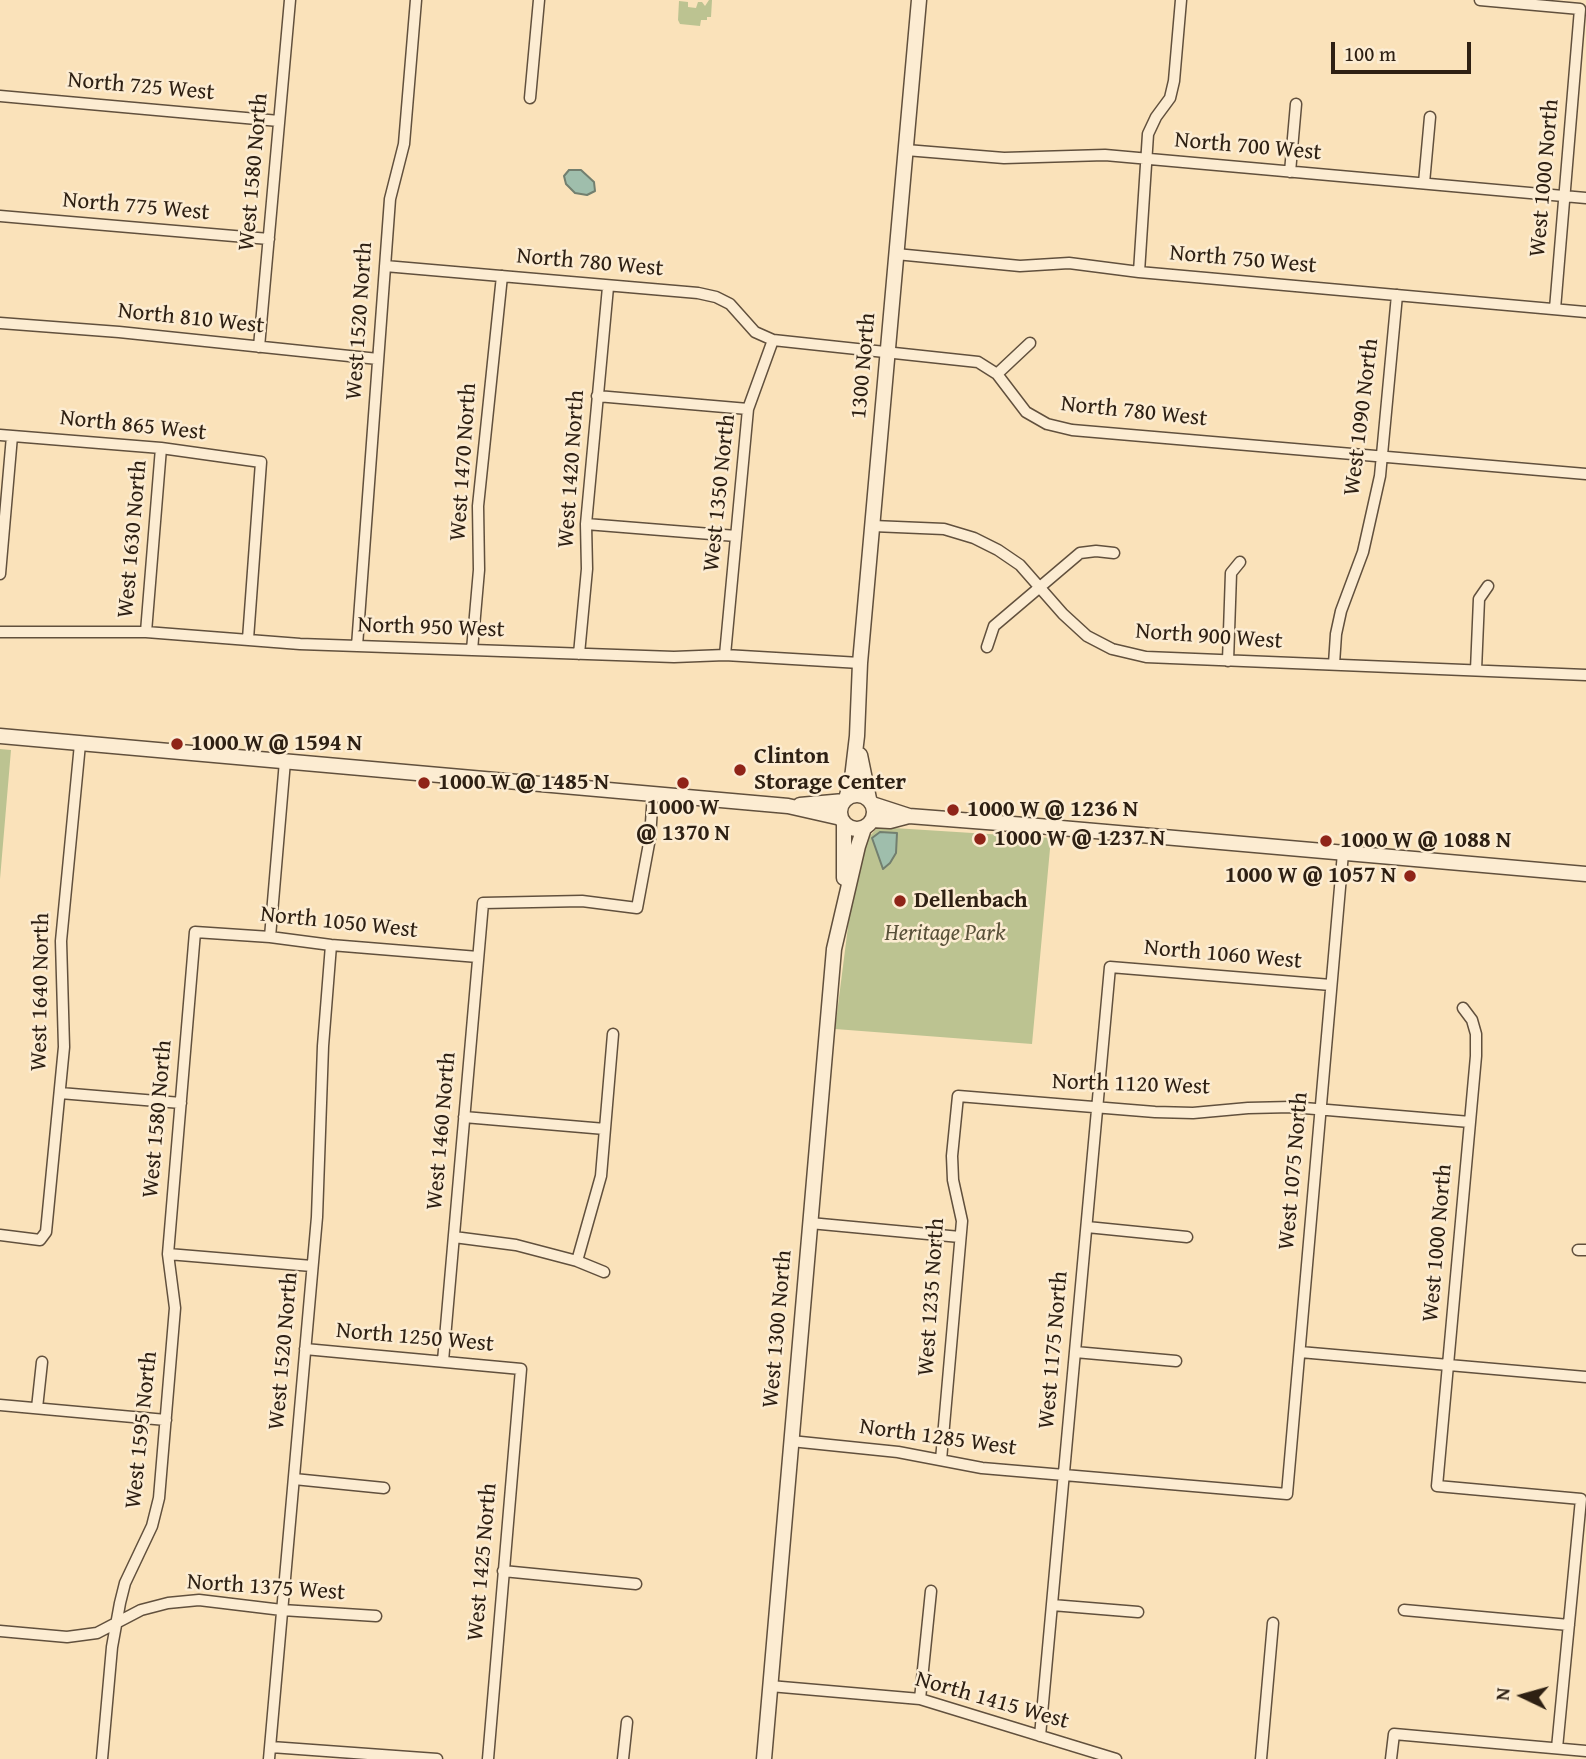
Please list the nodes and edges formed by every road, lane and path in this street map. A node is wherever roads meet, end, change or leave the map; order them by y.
1 (290, 0) edge
2 (416, 0) edge
3 (539, 0) edge
4 (919, 0) edge
5 (1181, 0) edge
6 (1480, 0) edge
7 (0, 96) edge
8 (530, 98) dead end
9 (1296, 104) dead end
10 (1430, 117) dead end
11 (279, 121) junction
12 (906, 150) junction
13 (1146, 159) junction
14 (1290, 172) junction
15 (1424, 183) junction
16 (1563, 196) junction
17 (1586, 198) edge
18 (0, 216) edge
19 (269, 239) junction
20 (896, 254) junction
21 (385, 266) junction
22 (1139, 272) junction
23 (502, 276) junction
24 (608, 287) junction
25 (1397, 295) junction
26 (1555, 309) junction
27 (1586, 312) edge
28 (0, 323) edge
29 (773, 340) junction
30 (1030, 343) dead end
31 (259, 347) junction
32 (889, 352) junction
33 (378, 359) junction
34 (997, 374) junction
35 (597, 396) junction
36 (748, 409) junction
37 (6, 436) edge
38 (161, 448) junction
39 (1382, 456) junction
40 (1586, 474) edge
41 (586, 524) junction
42 (873, 526) junction
43 (736, 536) junction
44 (1114, 554) dead end
45 (1240, 562) dead end
46 (0, 573) edge
47 (1041, 586) junction
48 (1488, 586) dead end
49 (0, 632) edge
50 (146, 632) junction
51 (248, 639) junction
52 (357, 646) junction
53 (987, 647) dead end
54 (472, 650) junction
55 (579, 654) junction
56 (725, 655) junction
57 (1228, 661) junction
58 (860, 663) junction
59 (1334, 664) junction
60 (1476, 670) junction
61 (1586, 675) edge
62 (0, 736) edge
63 (857, 736) junction
64 (80, 744) junction
65 (285, 761) junction
66 (653, 793) junction
67 (845, 800) junction
68 (871, 802) junction
69 (788, 806) junction
70 (909, 816) junction
71 (842, 820) junction
72 (868, 824) junction
73 (1343, 853) junction
74 (1586, 874) edge
75 (844, 904) junction
76 (195, 932) joint
77 (270, 937) junction
78 (331, 945) junction
79 (478, 957) junction
80 (1110, 967) joint
81 (1331, 985) junction
82 (1462, 1008) dead end
83 (614, 1034) dead end
84 (60, 1093) junction
85 (958, 1096) joint
86 (181, 1104) junction
87 (1097, 1107) junction
88 (1321, 1109) junction
89 (464, 1117) junction
90 (1470, 1122) junction
91 (605, 1129) junction
92 (810, 1223) junction
93 (1087, 1227) junction
94 (0, 1235) edge
95 (454, 1237) junction
96 (960, 1237) junction
97 (1187, 1237) dead end
98 (168, 1254) junction
99 (577, 1261) junction
100 (312, 1266) junction
101 (604, 1272) dead end
102 (176, 1308) joint
103 (305, 1349) junction
104 (1075, 1352) junction
105 (1300, 1352) junction
106 (1176, 1361) dead end
107 (42, 1362) dead end
108 (443, 1362) junction
109 (1448, 1364) junction
110 (521, 1369) joint
111 (1586, 1377) edge
112 (0, 1405) edge
113 (37, 1408) junction
114 (166, 1420) junction
115 (791, 1441) junction
116 (941, 1460) junction
117 (1064, 1476) junction
118 (294, 1479) junction
119 (384, 1488) dead end
120 (1287, 1494) joint
121 (503, 1571) junction
122 (636, 1584) dead end
123 (931, 1591) dead end
124 (1052, 1605) junction
125 (1404, 1610) dead end
126 (282, 1611) junction
127 (1138, 1612) dead end
128 (376, 1616) dead end
129 (1273, 1623) dead end
130 (116, 1624) junction
131 (1569, 1625) junction
132 (0, 1631) edge
133 (770, 1685) junction
134 (920, 1699) junction
135 (627, 1721) dead end
136 (1040, 1735) junction
137 (271, 1747) junction
138 (1558, 1748) junction
139 (1586, 1751) edge
140 (102, 1759) edge
141 (270, 1759) edge
142 (437, 1759) edge
143 (488, 1759) edge
144 (623, 1759) edge
145 (764, 1759) edge
146 (1116, 1759) edge
147 (1261, 1759) edge
148 (1391, 1759) edge

1 - 11 street, West 1580 North
2 - 21 street, West 1520 North
3 - 8 street
4 - 12 street, 1300 North
5 - 13 street
6 - 16 street, West 1000 North
7 - 11 street, North 725 West
9 - 14 street
10 - 15 street
11 - 19 street, West 1580 North
12 - 13 street, North 700 West
12 - 20 street, 1300 North
13 - 14 street, North 700 West
13 - 22 street
14 - 15 street, North 700 West
15 - 16 street, North 700 West
16 - 17 street, North 700 West
16 - 26 street, West 1000 North
18 - 19 street, North 775 West
19 - 31 street, West 1580 North
20 - 22 street, North 750 West
20 - 32 street, 1300 North
21 - 23 street, North 780 West
21 - 33 street, West 1520 North
22 - 25 street, North 750 West
23 - 24 street, North 780 West
23 - 54 street, West 1470 North
24 - 29 street, North 780 West
24 - 35 street, West 1420 North
25 - 26 street, North 750 West
25 - 39 street, West 1090 North
26 - 27 street, North 750 West
28 - 31 street, North 810 West
29 - 32 street, North 780 West
29 - 36 street, West 1350 North
30 - 34 street
31 - 33 street, North 810 West
32 - 34 street, North 780 West
32 - 42 street, 1300 North
33 - 52 street, West 1520 North
34 - 39 street, North 780 West
35 - 36 street
35 - 41 street, West 1420 North
36 - 43 street, West 1350 North
37 - 38 street, North 865 West
37 - 46 street
38 - 50 street, West 1630 North
38 - 51 street, North 865 West
39 - 40 street, North 780 West
39 - 59 street, West 1090 North
41 - 43 street
41 - 55 street, West 1420 North
42 - 47 street, North 900 West
42 - 58 street, 1300 North
43 - 56 street, West 1350 North
44 - 47 street
45 - 57 street
47 - 53 street
47 - 57 street, North 900 West
48 - 60 street
49 - 50 street, North 950 West
50 - 51 street, North 950 West
51 - 52 street, North 950 West
52 - 54 street, North 950 West
54 - 55 street, North 950 West
55 - 56 street, North 950 West
56 - 58 street, North 950 West
57 - 59 street, North 900 West
58 - 63 street, 1300 North
59 - 60 street, North 900 West
60 - 61 street, North 900 West
62 - 64 street
63 - 67 street, 1300 North
63 - 68 street, 1300 North
64 - 65 street
64 - 84 street, West 1640 North
65 - 66 street
65 - 77 street
66 - 69 street
66 - 79 street, West 1460 North
67 - 68 street
67 - 69 street
67 - 71 street
68 - 70 street
68 - 72 street
69 - 71 street
70 - 72 street
70 - 73 street
71 - 72 street
71 - 75 street, West 1300 North
72 - 75 street, West 1300 North
73 - 74 street
73 - 81 street, West 1075 North
75 - 92 street, West 1300 North
76 - 77 street, North 1050 West
76 - 86 street, West 1580 North
77 - 78 street, North 1050 West
78 - 79 street, North 1050 West
78 - 100 street, West 1520 North
79 - 89 street, West 1460 North
80 - 81 street, North 1060 West
80 - 87 street, West 1175 North
81 - 88 street, West 1075 North
82 - 90 street, West 1000 North
83 - 91 street
84 - 86 street
84 - 94 street, West 1640 North
85 - 87 street, North 1120 West
85 - 96 street, West 1235 North
86 - 98 street, West 1580 North
87 - 88 street, North 1120 West
87 - 93 street, West 1175 North
88 - 90 street, North 1120 West
88 - 105 street, West 1075 North
89 - 91 street
89 - 95 street, West 1460 North
90 - 109 street, West 1000 North
91 - 99 street
92 - 96 street
92 - 115 street, West 1300 North
93 - 97 street
93 - 104 street, West 1175 North
95 - 99 street
95 - 108 street, West 1460 North
96 - 116 street, West 1235 North
98 - 100 street
98 - 102 street, West 1580 North
99 - 101 street
100 - 103 street, West 1520 North
102 - 114 street, West 1595 North
103 - 108 street, North 1250 West
103 - 118 street, West 1520 North
104 - 106 street
104 - 117 street, West 1175 North
105 - 109 street
105 - 120 street, West 1075 North
107 - 113 street
108 - 110 street, North 1250 West
109 - 111 street
109 - 131 street, West 1000 North
110 - 121 street, West 1425 North
112 - 113 street
113 - 114 street
114 - 130 street, West 1595 North
115 - 116 street, North 1285 West
115 - 133 street, West 1300 North
116 - 117 street, North 1285 West
117 - 120 street, North 1285 West
117 - 124 street, West 1175 North
118 - 119 street
118 - 126 street, West 1520 North
121 - 122 street
121 - 143 street, West 1425 North
123 - 134 street
124 - 127 street
124 - 136 street, West 1175 North
125 - 131 street
126 - 128 street, North 1375 West
126 - 130 street, North 1375 West
126 - 137 street, West 1520 North
129 - 147 street
130 - 132 street, North 1375 West
130 - 140 street, West 1595 North
131 - 138 street
133 - 134 street, North 1415 West
133 - 145 street, West 1300 North
134 - 136 street, North 1415 West
135 - 144 street
136 - 146 street, North 1415 West
137 - 141 street, West 1520 North
137 - 142 street
138 - 139 street
138 - 148 street

